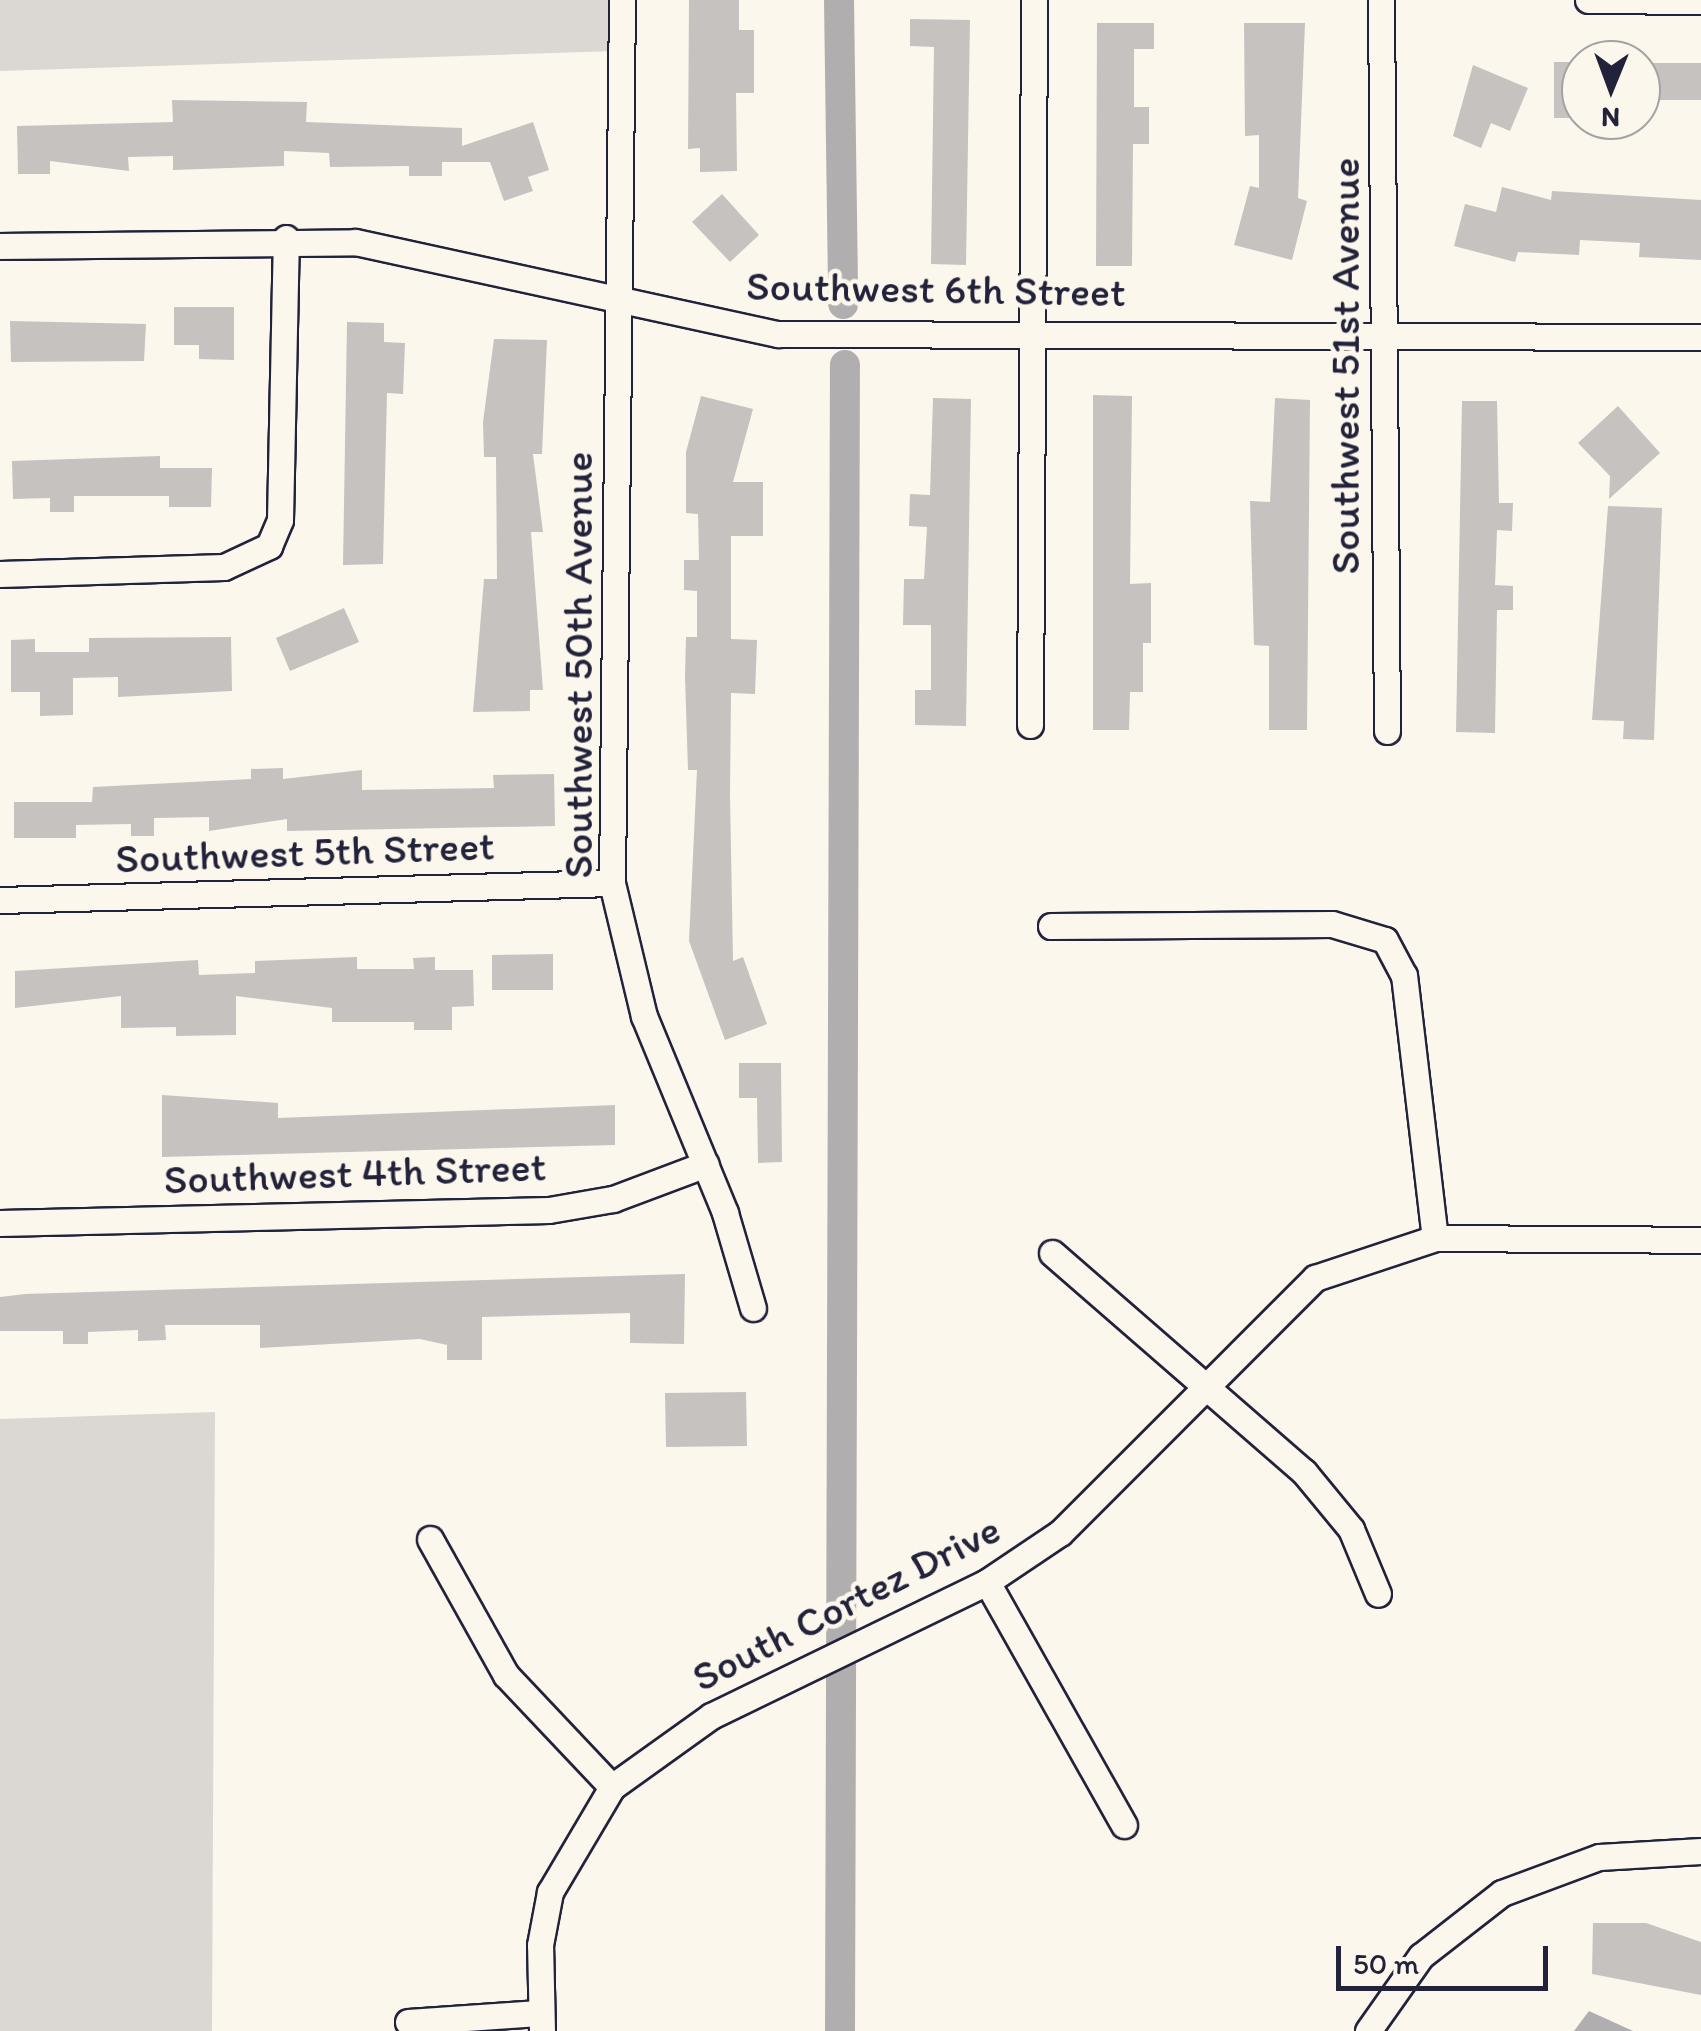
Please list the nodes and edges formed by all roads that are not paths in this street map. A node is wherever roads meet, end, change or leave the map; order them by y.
1 (622, 0) edge
2 (1034, 0) edge
3 (1381, 0) edge
4 (1588, 0) edge
5 (1701, 1) edge
6 (286, 238) junction
7 (0, 246) edge
8 (622, 304) junction
9 (1386, 332) junction
10 (1032, 333) junction
11 (1701, 337) edge
12 (0, 574) edge
13 (1030, 725) dead end
14 (1387, 731) dead end
15 (612, 883) junction
16 (0, 900) edge
17 (1051, 926) dead end
18 (706, 1164) junction
19 (0, 1223) edge
20 (1435, 1238) junction
21 (1701, 1240) edge
22 (1052, 1253) dead end
23 (753, 1308) dead end
24 (1206, 1387) junction
25 (430, 1539) dead end
26 (987, 1582) junction
27 (1378, 1594) dead end
28 (612, 1788) junction
29 (1124, 1825) dead end
30 (1701, 1850) edge
31 (408, 2022) dead end
32 (541, 2022) edge
33 (1368, 2031) edge

1 - 8 street, Southwest 50th Avenue
2 - 10 street
3 - 9 street, Southwest 51st Avenue
4 - 5 street
6 - 7 street, Southwest 6th Street
6 - 8 street, Southwest 6th Street
6 - 12 street
8 - 10 street, Southwest 6th Street
8 - 15 street, Southwest 50th Avenue
9 - 10 street, Southwest 6th Street
9 - 11 street, Southwest 6th Street
9 - 14 street, Southwest 51st Avenue
10 - 13 street
15 - 16 street, Southwest 5th Street
15 - 18 street, Southwest 50th Avenue
17 - 20 street
18 - 19 street, Southwest 4th Street
18 - 23 street, Southwest 50th Avenue
20 - 21 street, South Cortez Drive
20 - 24 street, South Cortez Drive
22 - 24 street
24 - 26 street, South Cortez Drive
24 - 27 street
25 - 28 street
26 - 28 street, South Cortez Drive
26 - 29 street
28 - 32 street, South Cortez Drive
30 - 33 street
31 - 32 street

